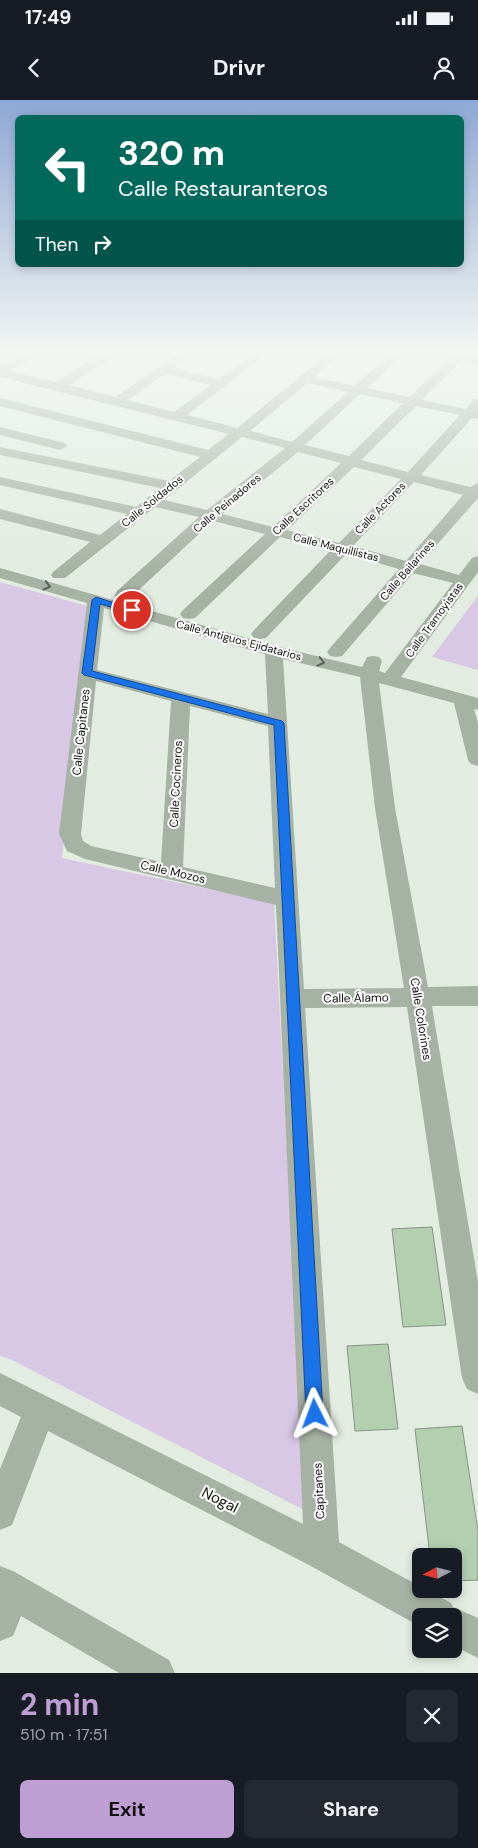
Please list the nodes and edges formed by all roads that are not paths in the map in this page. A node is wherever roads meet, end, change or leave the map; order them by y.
1 (93, 425) edge
2 (212, 425) edge
3 (249, 425) edge
4 (318, 425) edge
5 (386, 425) edge
6 (460, 425) edge
7 (0, 431) edge
8 (240, 433) junction
9 (60, 446) dead end
10 (295, 447) junction
11 (0, 451) edge
12 (210, 455) junction
13 (351, 462) junction
14 (411, 477) junction
15 (0, 481) edge
16 (171, 486) junction
17 (477, 491) edge
18 (151, 501) junction
19 (138, 512) junction
20 (0, 514) edge
21 (211, 515) junction
22 (276, 532) junction
23 (103, 541) junction
24 (341, 548) junction
25 (0, 560) edge
26 (478, 561) edge
27 (411, 567) junction
28 (0, 573) edge
29 (59, 575) junction
30 (470, 583) edge
31 (123, 595) junction
32 (96, 600) junction
33 (189, 614) junction
34 (267, 643) junction
35 (336, 652) junction
36 (87, 673) junction
37 (392, 673) junction
38 (180, 698) junction
39 (473, 698) edge
40 (279, 723) junction
41 (478, 760) edge
42 (70, 834) joint
43 (172, 871) junction
44 (287, 899) junction
45 (478, 996) edge
46 (418, 998) junction
47 (294, 999) junction
48 (478, 1378) edge
49 (0, 1388) edge
50 (40, 1410) junction
51 (0, 1514) edge
52 (322, 1552) junction
53 (3, 1599) edge
54 (424, 1608) edge
55 (462, 1630) edge
56 (478, 1639) edge
57 (156, 1673) edge

1 - 12 street
2 - 8 street
3 - 8 street, Calle Soldados
4 - 10 street, Calle Peinadores
5 - 13 street, Calle Escritores
6 - 14 street, Calle Actores
7 - 9 street
8 - 10 street
8 - 12 street, Calle Soldados
10 - 13 street
10 - 21 street, Calle Peinadores
11 - 16 street
12 - 16 street, Calle Soldados
13 - 14 street
13 - 22 street, Calle Escritores
14 - 17 street
14 - 24 street, Calle Actores
15 - 19 street
16 - 18 street, Calle Soldados
17 - 27 street, Calle Bailarines
18 - 19 street, Calle Soldados
18 - 21 street, Calle Maquillistas
19 - 23 street, Calle Soldados
20 - 23 street
21 - 22 street, Calle Maquillistas
21 - 31 street, Calle Peinadores
22 - 24 street, Calle Maquillistas
22 - 33 street, Calle Escritores
23 - 29 street, Calle Soldados
24 - 27 street, Calle Maquillistas
24 - 34 street, Calle Actores
25 - 29 street, Calle Antiguos Ejidatarios
26 - 30 street, Calle Tramoyistas
27 - 30 street, Calle Maquillistas
27 - 35 street, Calle Bailarines
28 -> 32 street, Calle Antiguos Ejidatarios
29 - 31 street, Calle Antiguos Ejidatarios
30 - 37 street, Calle Tramoyistas
31 - 33 street, Calle Antiguos Ejidatarios
32 - 34 street, Calle Antiguos Ejidatarios
32 - 36 street, Calle Capitanes
33 - 34 street, Calle Antiguos Ejidatarios
34 - 35 street, Calle Antiguos Ejidatarios
34 -> 37 street, Calle Antiguos Ejidatarios
34 - 40 street, Capitanes
35 - 37 street, Calle Antiguos Ejidatarios
36 - 38 street
36 - 42 street, Calle Capitanes
37 - 39 street, Calle Antiguos Ejidatarios
37 - 46 street, Calle Colorines
38 - 40 street
38 - 43 street, Calle Cocineros
39 - 41 street
40 - 44 street, Capitanes
42 - 43 street, Calle Mozos
43 - 44 street, Calle Mozos
44 - 47 street, Capitanes
45 - 46 street, Calle Álamo
46 - 47 street, Calle Álamo
46 - 48 street, Calle Colorines
47 - 52 street, Capitanes
49 - 50 street, Nogal
50 - 51 street
50 - 52 street, Nogal
52 - 54 street, Nogal
53 - 57 street
55 - 56 street

